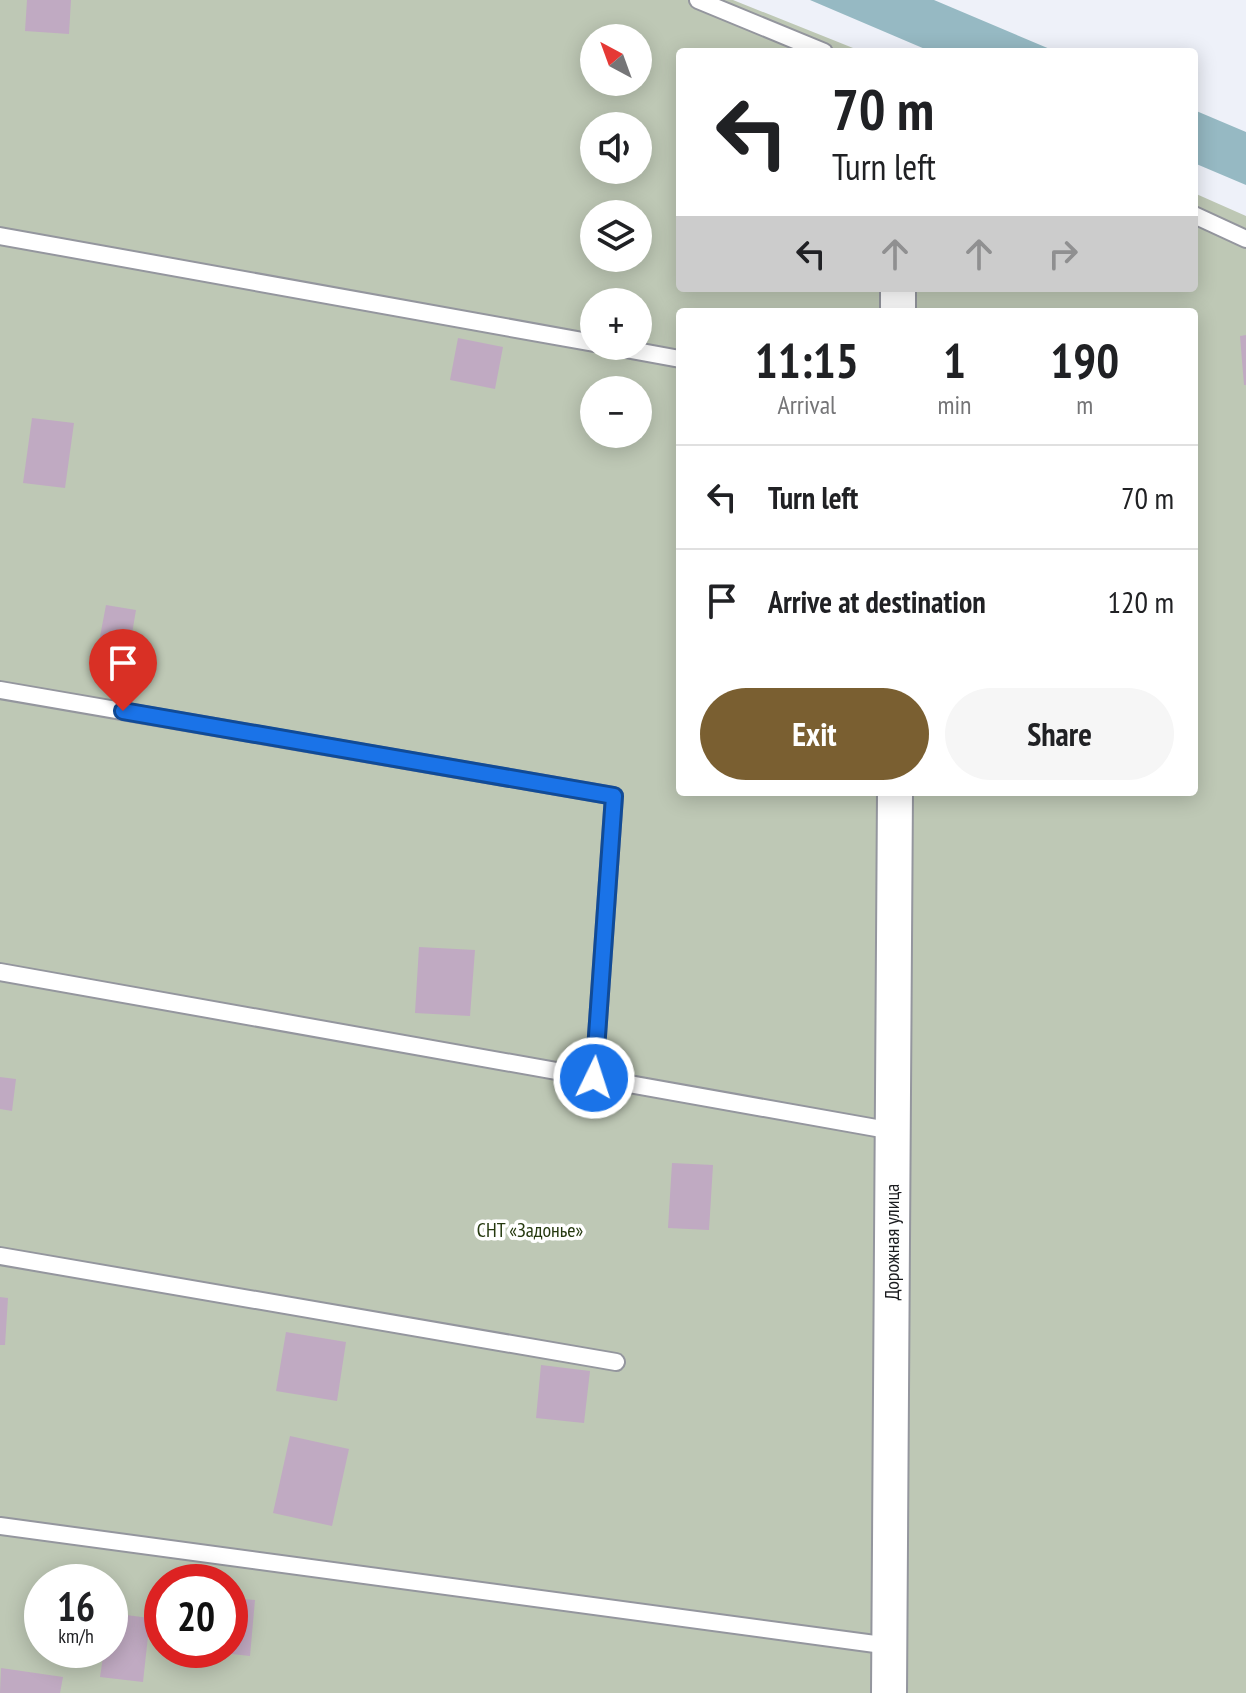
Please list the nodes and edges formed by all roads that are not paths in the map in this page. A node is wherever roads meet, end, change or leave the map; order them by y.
1 (698, 0) edge
2 (814, 48) edge
3 (1198, 217) edge
4 (0, 236) edge
5 (1246, 239) edge
6 (580, 340) edge
7 (652, 354) edge
8 (676, 358) edge
9 (0, 690) edge
10 (895, 796) edge
11 (0, 972) edge
12 (594, 1078) junction
13 (893, 1131) junction
14 (0, 1256) edge
15 (616, 1362) dead end
16 (0, 1526) edge
17 (890, 1646) junction
18 (889, 1693) edge

1 - 2 lane
3 - 5 lane
4 - 6 lane
7 - 8 lane
9 - 12 lane
10 - 13 street, Дорожная улица
11 - 12 lane
12 - 13 lane
13 - 17 street, Дорожная улица
14 - 15 lane
16 - 17 lane
17 - 18 street, Дорожная улица

